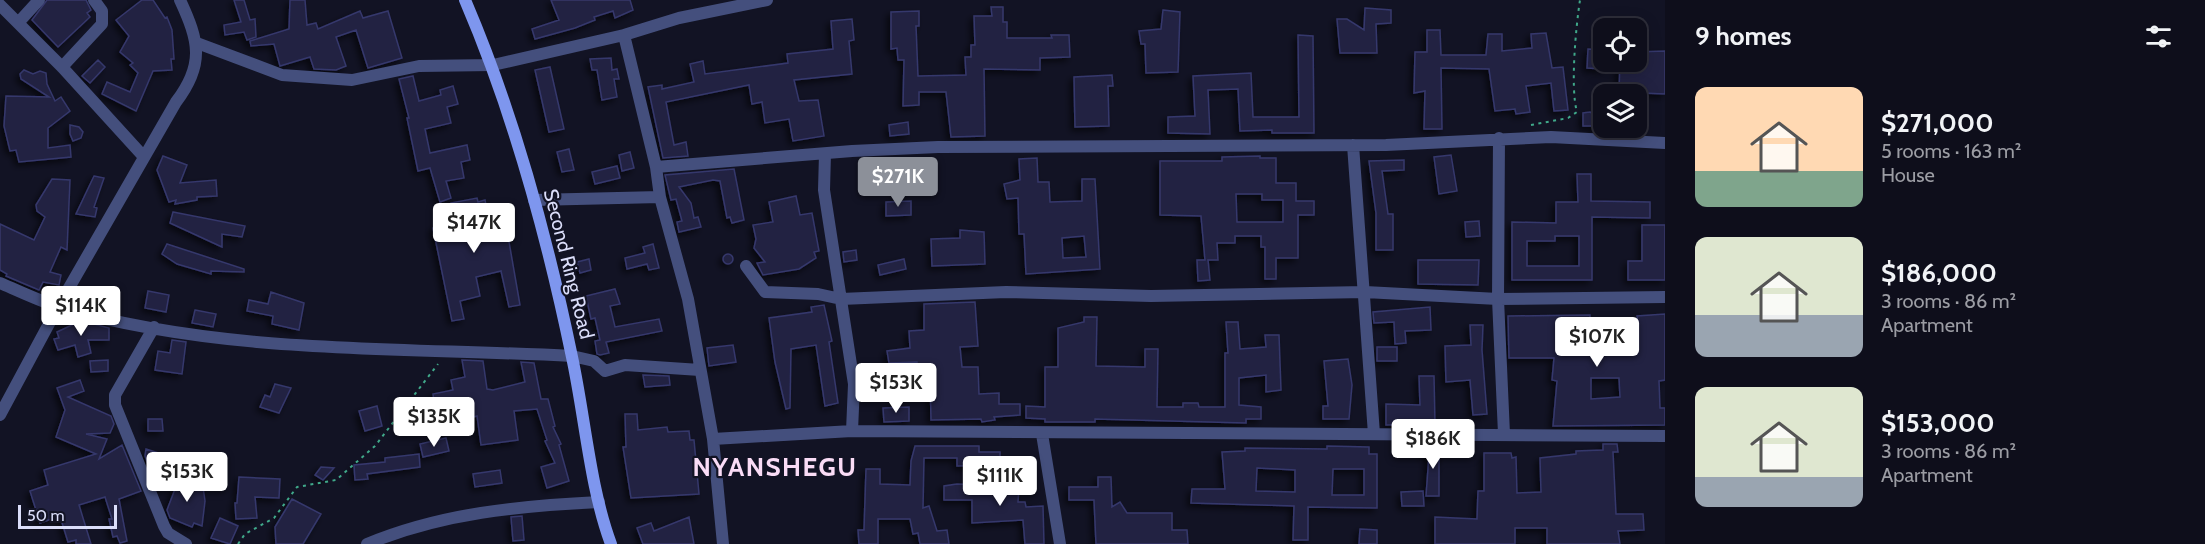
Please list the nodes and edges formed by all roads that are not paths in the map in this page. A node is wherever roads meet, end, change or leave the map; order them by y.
1 (39, 0) edge
2 (94, 0) edge
3 (180, 0) edge
4 (465, 0) edge
5 (766, 0) edge
6 (0, 5) edge
7 (18, 23) junction
8 (624, 35) junction
9 (196, 43) junction
10 (494, 65) junction
11 (62, 67) junction
12 (1499, 138) junction
13 (1665, 143) edge
14 (1353, 145) junction
15 (825, 154) junction
16 (144, 157) junction
17 (656, 167) junction
18 (660, 197) junction
19 (534, 200) junction
20 (746, 266) dead end
21 (0, 283) edge
22 (1365, 292) junction
23 (1665, 297) edge
24 (841, 299) junction
25 (1498, 299) junction
26 (58, 307) junction
27 (154, 327) junction
28 (572, 356) junction
29 (700, 370) junction
30 (0, 415) edge
31 (852, 431) junction
32 (1042, 434) junction
33 (1374, 434) junction
34 (1504, 434) junction
35 (1665, 436) edge
36 (713, 439) junction
37 (599, 502) junction
38 (166, 538) edge
39 (186, 544) edge
40 (367, 544) edge
41 (611, 544) edge
42 (723, 544) edge
43 (1060, 544) edge

1 - 7 street
2 - 11 street
3 - 9 street
4 - 10 street, Second Ring Road
5 - 8 street
6 - 7 street
7 - 11 street
8 - 10 street
8 - 17 street
9 - 10 street
9 - 16 street
10 - 19 street, Second Ring Road
11 - 16 street
12 - 13 street
12 - 14 street
12 - 25 street
14 - 15 street
14 - 22 street
15 - 17 street
15 - 24 street
16 - 26 street
17 - 18 street
18 - 19 street
18 - 29 street
19 - 28 street, Second Ring Road
20 - 24 street
21 - 26 street
22 - 24 street
22 - 25 street
22 - 33 street
23 - 25 street
24 - 31 street
25 - 34 street
26 - 27 street
26 - 30 street
27 - 28 street
27 - 38 street
28 - 29 street
28 - 37 street, Second Ring Road
29 - 36 street
31 - 32 street
31 - 36 street
32 - 33 street
32 - 43 street
33 - 34 street
34 - 35 street
36 - 42 street
37 - 40 street
37 - 41 street, Second Ring Road
38 - 39 street

